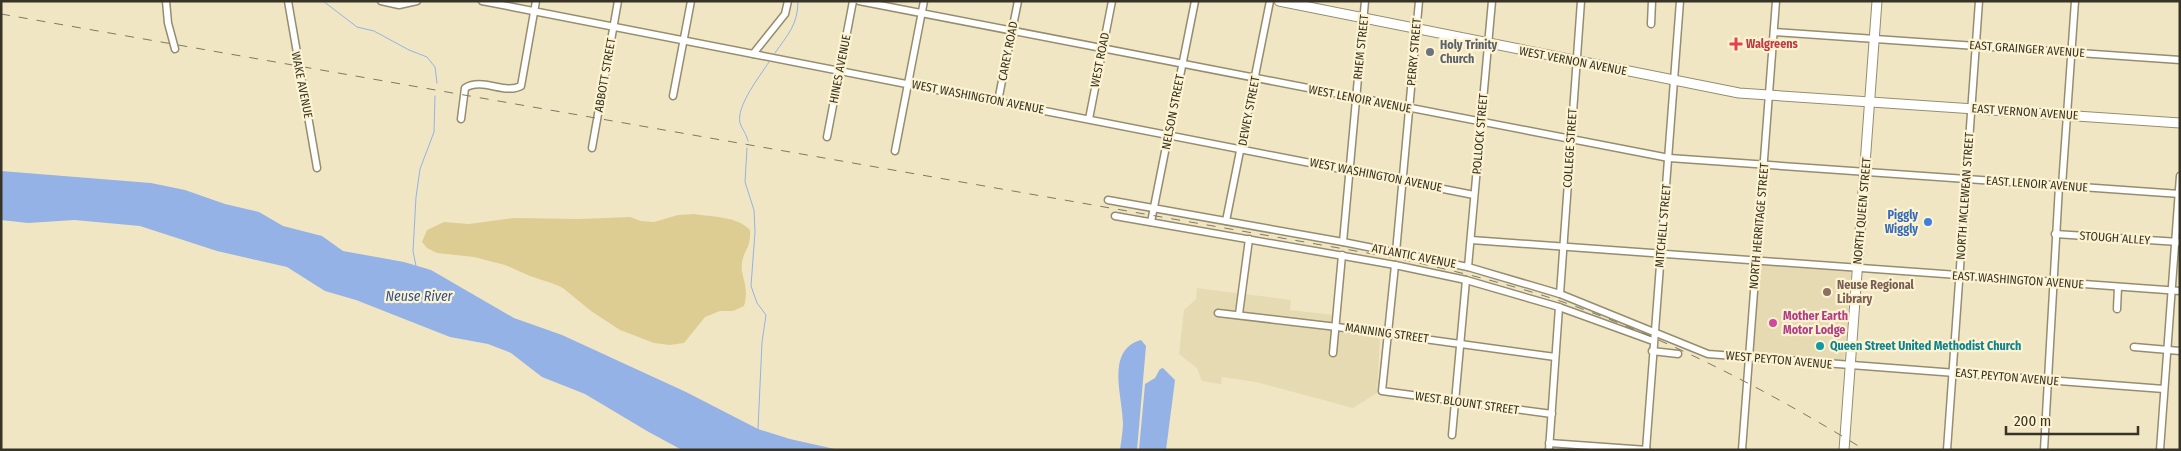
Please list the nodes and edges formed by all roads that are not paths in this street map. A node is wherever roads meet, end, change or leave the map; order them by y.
1 (166, 1) edge
2 (288, 1) edge
3 (381, 1) edge
4 (417, 1) edge
5 (482, 1) edge
6 (536, 1) edge
7 (618, 1) edge
8 (691, 1) edge
9 (788, 1) edge
10 (853, 1) edge
11 (859, 1) edge
12 (924, 1) edge
13 (1018, 1) edge
14 (1112, 1) edge
15 (1195, 1) edge
16 (1270, 1) edge
17 (1279, 1) edge
18 (1365, 1) edge
19 (1419, 1) edge
20 (1492, 1) edge
21 (1581, 1) edge
22 (1652, 1) edge
23 (1680, 1) edge
24 (1776, 1) edge
25 (1877, 1) edge
26 (1979, 1) edge
27 (2074, 1) edge
28 (534, 12) junction
29 (922, 14) junction
30 (1364, 19) junction
31 (1651, 24) dead end
32 (614, 28) junction
33 (1416, 30) junction
34 (1012, 32) junction
35 (1774, 32) junction
36 (1874, 38) junction
37 (683, 42) junction
38 (1488, 44) junction
39 (1976, 45) junction
40 (174, 49) dead end
41 (1102, 49) junction
42 (2071, 52) junction
43 (753, 54) junction
44 (2180, 60) edge
45 (1576, 61) junction
46 (1182, 64) junction
47 (840, 70) junction
48 (1255, 79) junction
49 (1674, 80) junction
50 (909, 83) junction
51 (1769, 95) junction
52 (673, 96) dead end
53 (1356, 98) junction
54 (998, 100) junction
55 (1870, 102) junction
56 (1408, 108) junction
57 (1972, 108) junction
58 (2067, 115) junction
59 (461, 118) dead end
60 (1089, 119) junction
61 (1481, 123) junction
62 (2180, 123) edge
63 (1168, 134) junction
64 (827, 137) dead end
65 (1570, 139) junction
66 (592, 148) dead end
67 (1241, 149) junction
68 (896, 151) dead end
69 (1669, 158) junction
70 (1764, 166) junction
71 (317, 168) dead end
72 (1350, 170) junction
73 (1865, 172) junction
74 (2180, 176) edge
75 (1967, 179) junction
76 (1402, 180) junction
77 (2060, 186) junction
78 (1474, 194) junction
79 (2179, 194) edge
80 (1108, 200) dead end
81 (1154, 209) junction
82 (1115, 216) dead end
83 (1226, 221) junction
84 (1151, 222) junction
85 (2055, 234) junction
86 (1249, 239) junction
87 (1471, 240) junction
88 (1343, 242) junction
89 (2178, 242) edge
90 (1564, 247) junction
91 (1396, 252) junction
92 (1661, 254) junction
93 (1342, 255) junction
94 (1756, 261) junction
95 (1395, 265) junction
96 (1468, 267) junction
97 (1857, 269) junction
98 (1959, 276) junction
99 (1466, 280) junction
100 (2053, 283) junction
101 (2118, 287) junction
102 (2176, 291) edge
103 (1560, 294) junction
104 (1559, 307) junction
105 (2117, 309) dead end
106 (1218, 313) dead end
107 (1239, 314) junction
108 (1337, 327) junction
109 (1654, 331) junction
110 (1388, 334) junction
111 (1653, 341) junction
112 (1460, 343) junction
113 (2134, 347) dead end
114 (2168, 350) junction
115 (1652, 352) junction
116 (2180, 352) edge
117 (1333, 353) dead end
118 (1678, 354) dead end
119 (1708, 354) joint
120 (1556, 357) junction
121 (1749, 357) junction
122 (1850, 366) junction
123 (1952, 373) junction
124 (2047, 381) junction
125 (2164, 389) junction
126 (1456, 401) junction
127 (1552, 414) junction
128 (1452, 435) dead end
129 (1549, 446) edge
130 (1646, 450) edge
131 (1742, 450) edge
132 (1844, 450) edge
133 (1947, 450) edge
134 (2044, 450) edge
135 (2160, 450) edge

1 - 40 street
2 - 71 street, WAKE AVENUE
3 - 4 street
5 - 28 street, WEST WASHINGTON AVENUE
6 - 28 street
7 - 32 street, ABBOTT STREET
8 - 37 street
9 - 43 street
10 - 47 street, HINES AVENUE
11 - 29 street, WEST LENOIR AVENUE
12 - 29 street
13 - 34 street, CAREY ROAD
14 - 41 street, WEST ROAD
15 - 46 street, NELSON STREET
16 - 48 street, DEWEY STREET
17 - 30 main road, WEST VERNON AVENUE
18 - 30 street, RHEM STREET
19 - 33 street, PERRY STREET
20 - 38 street, POLLOCK STREET
21 - 45 street, COLLEGE STREET
22 - 31 street
23 - 49 street, MITCHELL STREET
24 - 35 street, NORTH HERRITAGE STREET
25 - 36 main road, NORTH QUEEN STREET
26 - 39 street, NORTH MCLEWEAN STREET
27 - 42 street
28 - 32 street, WEST WASHINGTON AVENUE
28 - 59 street
29 - 34 street, WEST LENOIR AVENUE
29 - 50 street
30 - 33 main road, WEST VERNON AVENUE
30 - 53 street, RHEM STREET
32 - 37 street, WEST WASHINGTON AVENUE
32 - 66 street, ABBOTT STREET
33 - 38 main road, WEST VERNON AVENUE
33 - 56 street, PERRY STREET
34 - 41 street, WEST LENOIR AVENUE
34 - 54 street, CAREY ROAD
35 - 36 street, EAST GRAINGER AVENUE
35 - 51 street, NORTH HERRITAGE STREET
36 - 39 street, EAST GRAINGER AVENUE
36 - 55 main road, NORTH QUEEN STREET
37 - 43 street, WEST WASHINGTON AVENUE
37 - 52 street
38 - 45 main road, WEST VERNON AVENUE
38 - 61 street, POLLOCK STREET
39 - 42 street, EAST GRAINGER AVENUE
39 - 57 street, NORTH MCLEWEAN STREET
41 - 46 street, WEST LENOIR AVENUE
41 - 60 street, WEST ROAD
42 - 44 street, EAST GRAINGER AVENUE
42 - 58 street
43 - 47 street, WEST WASHINGTON AVENUE
45 - 49 main road, WEST VERNON AVENUE
45 - 65 street, COLLEGE STREET
46 - 48 street, WEST LENOIR AVENUE
46 - 63 street, NELSON STREET
47 - 50 street, WEST WASHINGTON AVENUE
47 - 64 street, HINES AVENUE
48 - 53 street, WEST LENOIR AVENUE
48 - 67 street, DEWEY STREET
49 - 51 main road, WEST VERNON AVENUE
49 - 69 street, MITCHELL STREET
50 - 54 street, WEST WASHINGTON AVENUE
50 - 68 street
51 - 55 main road, WEST VERNON AVENUE
51 - 70 street, NORTH HERRITAGE STREET
53 - 56 street, WEST LENOIR AVENUE
53 - 72 street, RHEM STREET
54 - 60 street, WEST WASHINGTON AVENUE
55 - 57 main road, EAST VERNON AVENUE
55 - 73 main road, NORTH QUEEN STREET
56 - 61 street, WEST LENOIR AVENUE
56 - 76 street, PERRY STREET
57 - 58 main road, EAST VERNON AVENUE
57 - 75 street, NORTH MCLEWEAN STREET
58 - 62 main road, EAST VERNON AVENUE
58 - 77 street
60 - 63 street, WEST WASHINGTON AVENUE
61 - 65 street, WEST LENOIR AVENUE
61 - 78 street, POLLOCK STREET
63 - 67 street, WEST WASHINGTON AVENUE
63 - 81 street, NELSON STREET
65 - 69 street, WEST LENOIR AVENUE
65 - 90 street, COLLEGE STREET
67 - 72 street, WEST WASHINGTON AVENUE
67 - 83 street, DEWEY STREET
69 - 70 street, WEST LENOIR AVENUE
69 - 92 street, MITCHELL STREET
70 - 73 street, WEST LENOIR AVENUE
70 - 94 street, NORTH HERRITAGE STREET
72 - 76 street, WEST WASHINGTON AVENUE
72 - 88 street, RHEM STREET
73 - 75 street, EAST LENOIR AVENUE
73 - 97 main road, NORTH QUEEN STREET
74 - 79 street
75 - 77 street, EAST LENOIR AVENUE
75 - 98 street, NORTH MCLEWEAN STREET
76 - 78 street, WEST WASHINGTON AVENUE
76 - 91 street, PERRY STREET
77 - 79 street, EAST LENOIR AVENUE
77 - 85 street
78 - 87 street, POLLOCK STREET
79 - 89 street
80 - 81 street, ATLANTIC AVENUE
81 - 83 street, ATLANTIC AVENUE
81 - 84 street, NELSON STREET
82 - 84 street, ATLANTIC AVENUE
83 - 88 street, ATLANTIC AVENUE
84 - 86 street, ATLANTIC AVENUE
85 - 89 street, STOUGH ALLEY
85 - 100 street
86 - 93 street, ATLANTIC AVENUE
86 - 107 street
87 - 90 street
87 - 96 street, POLLOCK STREET
88 - 91 street, ATLANTIC AVENUE
89 - 102 street
90 - 92 street
90 - 103 street, COLLEGE STREET
91 - 96 street, ATLANTIC AVENUE
92 - 94 street
92 - 109 street, MITCHELL STREET
93 - 95 street, ATLANTIC AVENUE
93 - 108 street
94 - 97 street
94 - 121 street, NORTH HERRITAGE STREET
95 - 99 street, ATLANTIC AVENUE
95 - 110 street
96 - 103 street, ATLANTIC AVENUE
97 - 98 street, EAST WASHINGTON AVENUE
97 - 122 main road, NORTH QUEEN STREET
98 - 100 street, EAST WASHINGTON AVENUE
98 - 123 street, NORTH MCLEWEAN STREET
99 - 104 street, ATLANTIC AVENUE
99 - 112 street
100 - 101 street, EAST WASHINGTON AVENUE
100 - 124 street
101 - 102 street, EAST WASHINGTON AVENUE
101 - 105 street
102 - 114 street
103 - 109 street, ATLANTIC AVENUE
104 - 111 street, ATLANTIC AVENUE
104 - 120 street
106 - 107 street, MANNING STREET
107 - 108 street, MANNING STREET
108 - 110 street, MANNING STREET
108 - 117 street
109 - 111 street, MITCHELL STREET
109 - 119 street, ATLANTIC AVENUE
110 - 112 street, MANNING STREET
110 - 126 street, WEST BLOUNT STREET
111 - 115 street, MITCHELL STREET
112 - 120 street, MANNING STREET
112 - 126 street
113 - 114 street
114 - 116 street
114 - 125 street
115 - 118 street
115 - 130 street, MITCHELL STREET
119 - 121 street, WEST PEYTON AVENUE
120 - 127 street
121 - 122 street, WEST PEYTON AVENUE
121 - 131 street, NORTH HERRITAGE STREET
122 - 123 street, EAST PEYTON AVENUE
122 - 132 main road, NORTH QUEEN STREET
123 - 124 street, EAST PEYTON AVENUE
123 - 133 street, NORTH MCLEWEAN STREET
124 - 125 street, EAST PEYTON AVENUE
124 - 134 street
125 - 135 street
126 - 127 street, WEST BLOUNT STREET
126 - 128 street
127 - 129 street
129 - 130 street

